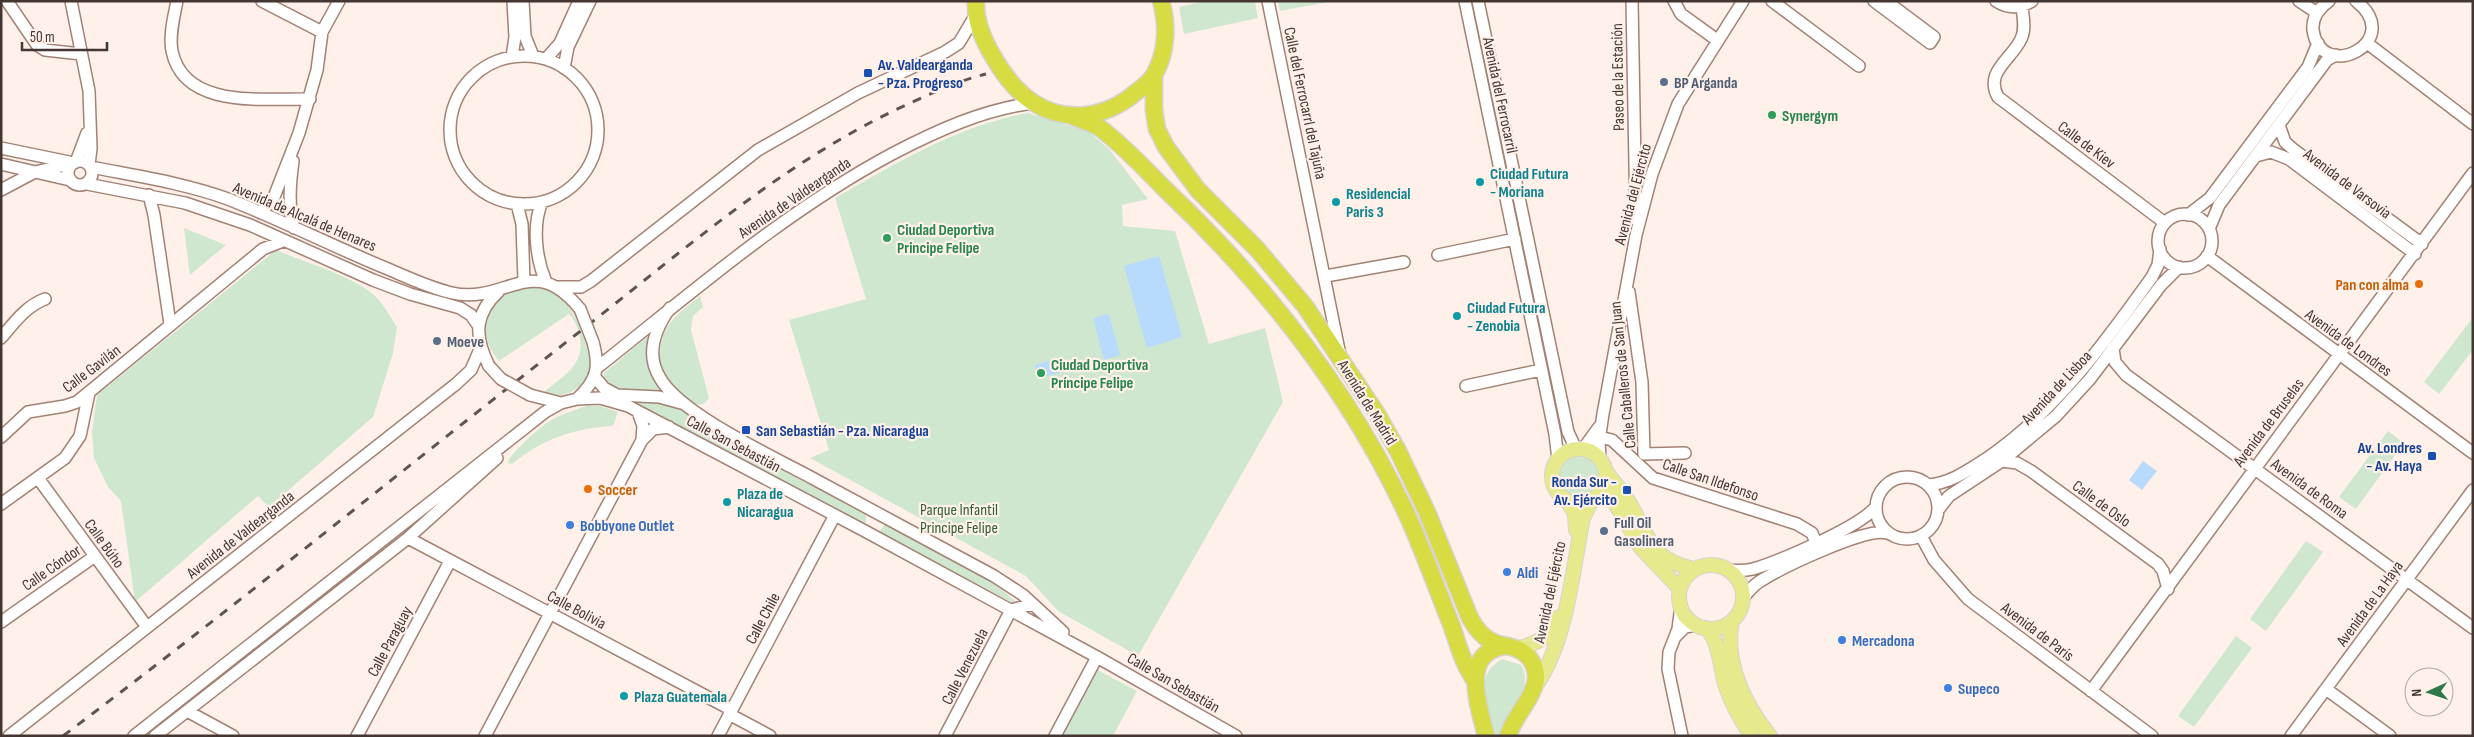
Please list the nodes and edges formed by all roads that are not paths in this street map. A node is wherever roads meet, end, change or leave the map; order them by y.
1 (7, 1) edge
2 (71, 1) edge
3 (177, 1) edge
4 (262, 1) edge
5 (340, 1) edge
6 (513, 1) edge
7 (523, 1) edge
8 (579, 1) edge
9 (590, 1) edge
10 (1162, 1) edge
11 (1268, 1) edge
12 (1465, 1) edge
13 (1478, 1) edge
14 (1632, 1) edge
15 (1674, 1) edge
16 (1743, 1) edge
17 (1772, 1) edge
18 (1874, 1) edge
19 (1886, 1) edge
20 (1996, 1) edge
21 (2299, 1) edge
22 (2329, 1) edge
23 (2362, 3) edge
24 (2027, 4) edge
25 (976, 8) edge
26 (2317, 13) junction
27 (322, 32) junction
28 (1717, 40) junction
29 (2318, 43) junction
30 (2367, 43) junction
31 (81, 54) junction
32 (2336, 55) junction
33 (533, 56) junction
34 (512, 57) junction
35 (546, 59) junction
36 (1859, 66) dead end
37 (564, 68) junction
38 (1154, 76) junction
39 (310, 99) junction
40 (1034, 103) junction
41 (1072, 116) junction
42 (90, 124) junction
43 (2473, 124) edge
44 (2279, 125) junction
45 (300, 133) junction
46 (1, 148) edge
47 (1635, 152) junction
48 (2256, 156) junction
49 (75, 162) junction
50 (1, 164) edge
51 (90, 166) junction
52 (35, 172) junction
53 (2473, 173) edge
54 (1652, 174) junction
55 (70, 180) junction
56 (87, 184) junction
57 (1, 190) edge
58 (149, 196) junction
59 (542, 202) junction
60 (517, 204) junction
61 (261, 213) junction
62 (2188, 215) junction
63 (2165, 223) junction
64 (294, 228) junction
65 (2209, 229) junction
66 (1636, 235) junction
67 (1514, 239) junction
68 (283, 241) junction
69 (2160, 249) junction
70 (2418, 249) junction
71 (1438, 255) dead end
72 (2207, 256) junction
73 (1404, 262) dead end
74 (2179, 267) junction
75 (1326, 276) junction
76 (524, 281) junction
77 (546, 282) junction
78 (1627, 285) junction
79 (558, 287) junction
80 (503, 288) junction
81 (166, 298) junction
82 (45, 299) dead end
83 (670, 308) junction
84 (182, 315) junction
85 (170, 324) junction
86 (478, 326) junction
87 (1, 338) edge
88 (2113, 348) junction
89 (480, 349) junction
90 (2339, 354) junction
91 (1341, 359) junction
92 (1541, 370) junction
93 (596, 372) junction
94 (1466, 386) dead end
95 (89, 393) junction
96 (577, 399) junction
97 (561, 403) junction
98 (685, 404) junction
99 (638, 412) junction
100 (1603, 414) junction
101 (669, 427) junction
102 (1600, 436) junction
103 (1, 437) edge
104 (511, 439) junction
105 (642, 440) junction
106 (1580, 449) junction
107 (1685, 452) dead end
108 (2473, 453) edge
109 (1558, 460) junction
110 (2002, 461) junction
111 (1603, 465) junction
112 (2255, 467) junction
113 (38, 478) junction
114 (1928, 485) junction
115 (2473, 490) edge
116 (1595, 498) junction
117 (1567, 500) junction
118 (1, 504) edge
119 (1875, 508) junction
120 (1938, 510) junction
121 (874, 512) junction
122 (835, 515) junction
123 (863, 530) junction
124 (1887, 533) junction
125 (1921, 536) junction
126 (408, 538) junction
127 (1816, 543) junction
128 (95, 556) junction
129 (450, 561) junction
130 (1693, 569) junction
131 (1730, 570) junction
132 (2407, 579) junction
133 (2168, 588) junction
134 (1680, 589) junction
135 (1743, 598) junction
136 (1033, 604) junction
137 (1681, 606) junction
138 (1011, 610) junction
139 (550, 613) junction
140 (1732, 621) junction
141 (1, 622) edge
142 (147, 627) junction
143 (1701, 627) junction
144 (2473, 628) edge
145 (1676, 636) junction
146 (1511, 648) junction
147 (1097, 657) junction
148 (1476, 682) junction
149 (1534, 688) junction
150 (2326, 689) junction
151 (2092, 691) junction
152 (187, 711) junction
153 (731, 712) junction
154 (10, 736) edge
155 (134, 736) edge
156 (155, 736) edge
157 (234, 736) edge
158 (357, 736) edge
159 (486, 736) edge
160 (718, 736) edge
161 (770, 736) edge
162 (946, 736) edge
163 (1055, 736) edge
164 (1236, 736) edge
165 (1486, 736) edge
166 (1508, 736) edge
167 (1682, 736) edge
168 (1752, 736) edge
169 (1770, 736) edge
170 (2152, 736) edge
171 (2291, 736) edge
172 (2390, 736) edge

1 - 31 street
2 - 31 street
3 - 39 street
4 - 27 street
5 - 27 street
6 - 34 street
7 - 33 street
8 - 35 street
9 - 37 street
10 - 38 highway
11 - 75 street, Calle del Ferrocarrl del Tajuña
12 - 67 street, Avenida del Ferrocarril
13 - 106 street, Avenida del Ferrocarril
14 - 47 street, Paseo de la Estación
15 - 28 street
16 - 28 street, Avenida del Ejército
17 - 36 street
18 - 19 street
20 - 24 street
21 - 26 street
22 - 26 street
23 - 30 street
24 - 63 street, Calle de Kiev
25 - 40 highway
25 - 79 street
26 - 29 street
27 - 39 street
28 - 54 street, Avenida del Ejército
29 - 32 street
29 - 62 street
30 - 32 street
30 - 43 street
31 - 42 street
32 - 44 street
33 - 34 street
33 - 35 street
34 - 60 street
35 - 37 street
37 - 59 street
38 - 41 highway
38 - 91 highway, Avenida de Madrid
39 - 45 street
40 - 41 highway, Avenida de Madrid
40 - 83 street, Avenida de Valdearganda
41 - 148 highway, Avenida de Madrid
42 - 49 street
42 - 51 street
44 - 48 street
44 - 70 street, Avenida de Varsovia
45 - 61 street
45 - 64 street
46 - 49 street
47 - 54 street, Paseo de la Estación
47 - 66 street, Paseo de la Estación
48 - 65 street
48 - 70 street, Avenida de Varsovia
49 - 51 street
49 - 52 street
49 - 55 street
50 - 52 street
51 - 56 street
51 - 61 street, Avenida de Alcalá de Henares
52 - 55 street
52 - 57 street
53 - 70 street, Avenida de Bruselas
54 - 66 street, Avenida del Ejército
55 - 56 street
56 - 58 street, Avenida de Alcalá de Henares
58 - 68 street, Avenida de Alcalá de Henares
58 - 81 street
59 - 60 street
59 - 77 street
60 - 76 street
61 - 64 street, Avenida de Alcalá de Henares
62 - 63 street
62 - 65 street
63 - 69 street
64 - 80 street, Avenida de Alcalá de Henares
65 - 72 street
66 - 78 street, Avenida del Ejército
67 - 71 street
67 - 92 street, Avenida del Ferrocarril
68 - 84 street, Calle Gavilán
68 - 86 street, Avenida de Alcalá de Henares
69 - 74 street
69 - 114 street, Avenida de Lisboa
70 - 90 street, Avenida de Bruselas
72 - 74 street
72 - 90 street, Avenida de Londres
73 - 75 street
74 - 88 street, Avenida de Lisboa
75 - 91 street, Calle del Ferrocarrl del Tajuña
76 - 77 street
76 - 80 street
77 - 79 street
78 - 100 street, Avenida del Ejército
78 - 107 street, Calle Caballeros de San Juan
79 - 93 street, bridge
80 - 86 street
81 - 84 street
81 - 85 street
82 - 87 street
83 - 93 street, Avenida de Valdearganda
83 - 98 street
84 - 85 street, Calle Gavilán
85 - 95 street, Calle Gavilán
86 - 89 street
88 - 110 street, Avenida de Lisboa
88 - 112 street, Avenida de Roma
89 - 97 street, bridge
89 - 142 street, Avenida de Valdearganda
90 - 108 street, Avenida de Londres
90 - 112 street, Avenida de Bruselas
91 - 146 highway, Avenida de Madrid
92 - 94 street
92 - 109 street, Avenida del Ferrocarril
93 - 96 street
93 - 98 street
95 - 103 street, Calle Gavilán
95 - 113 street
96 - 97 street
96 - 99 street, Calle San Sebastián
97 - 104 street
98 - 121 street, Calle San Sebastián
99 - 101 street, Calle San Sebastián
99 - 105 street
100 - 102 street, Avenida del Ejército
100 - 106 street, Avenida del Ejército
101 - 105 street
101 - 122 street, Calle San Sebastián
102 - 111 street, Avenida del Ejército
102 - 127 street, Calle San Ildefonso
104 - 126 street
104 - 155 street
105 - 139 street
106 - 109 main road
106 - 111 main road
109 - 117 main road
110 - 120 street, Avenida de Lisboa
110 - 133 street, Calle de Oslo
111 - 116 main road
111 - 130 main road
112 - 132 street, Avenida de Roma
112 - 133 street, Avenida de Bruselas
113 - 118 street
113 - 128 street, Calle Búho
114 - 119 street
114 - 120 street
115 - 132 street, Avenida de La Haya
116 - 117 main road
116 - 134 main road
116 - 149 main road, Avenida del Ejército
117 - 146 main road, Avenida del Ejército
119 - 124 street
119 - 127 street
120 - 125 street
121 - 123 street
121 - 136 street, Calle San Sebastián
122 - 123 street, Calle San Sebastián
122 - 153 street, Calle Chile
123 - 138 street, Calle San Sebastián
124 - 125 street
124 - 135 street
125 - 151 street, Avenida de París
126 - 129 street, Calle Bolivia
126 - 152 street
127 - 131 street
128 - 141 street, Calle Cóndor
128 - 142 street, Calle Búho
129 - 139 street, Calle Bolivia
129 - 158 street, Calle Paraguay
130 - 131 main road
130 - 134 main road
131 - 135 main road
132 - 144 street, Avenida de Roma
132 - 150 street, Avenida de La Haya
133 - 151 street, Avenida de Bruselas
134 - 137 main road
135 - 140 main road
136 - 138 street
136 - 147 street, Calle San Sebastián
137 - 143 main road
137 - 145 street
138 - 147 street, Calle San Sebastián
138 - 162 street, Calle Venezuela
139 - 153 street, Calle Bolivia
139 - 159 street
140 - 143 main road
140 - 169 main road
142 - 154 street, Avenida de Valdearganda
143 - 145 street
143 - 168 main road
145 - 167 street
146 - 148 highway
146 - 149 highway, Avenida de Madrid
147 - 163 street
147 - 164 street, Calle San Sebastián
148 - 165 highway, Avenida de Madrid
149 - 166 highway
150 - 171 street, Avenida de La Haya
150 - 172 street
151 - 170 street, Avenida de París
152 - 156 street
152 - 157 street
153 - 160 street, Calle Chile
153 - 161 street, Calle Bolivia

